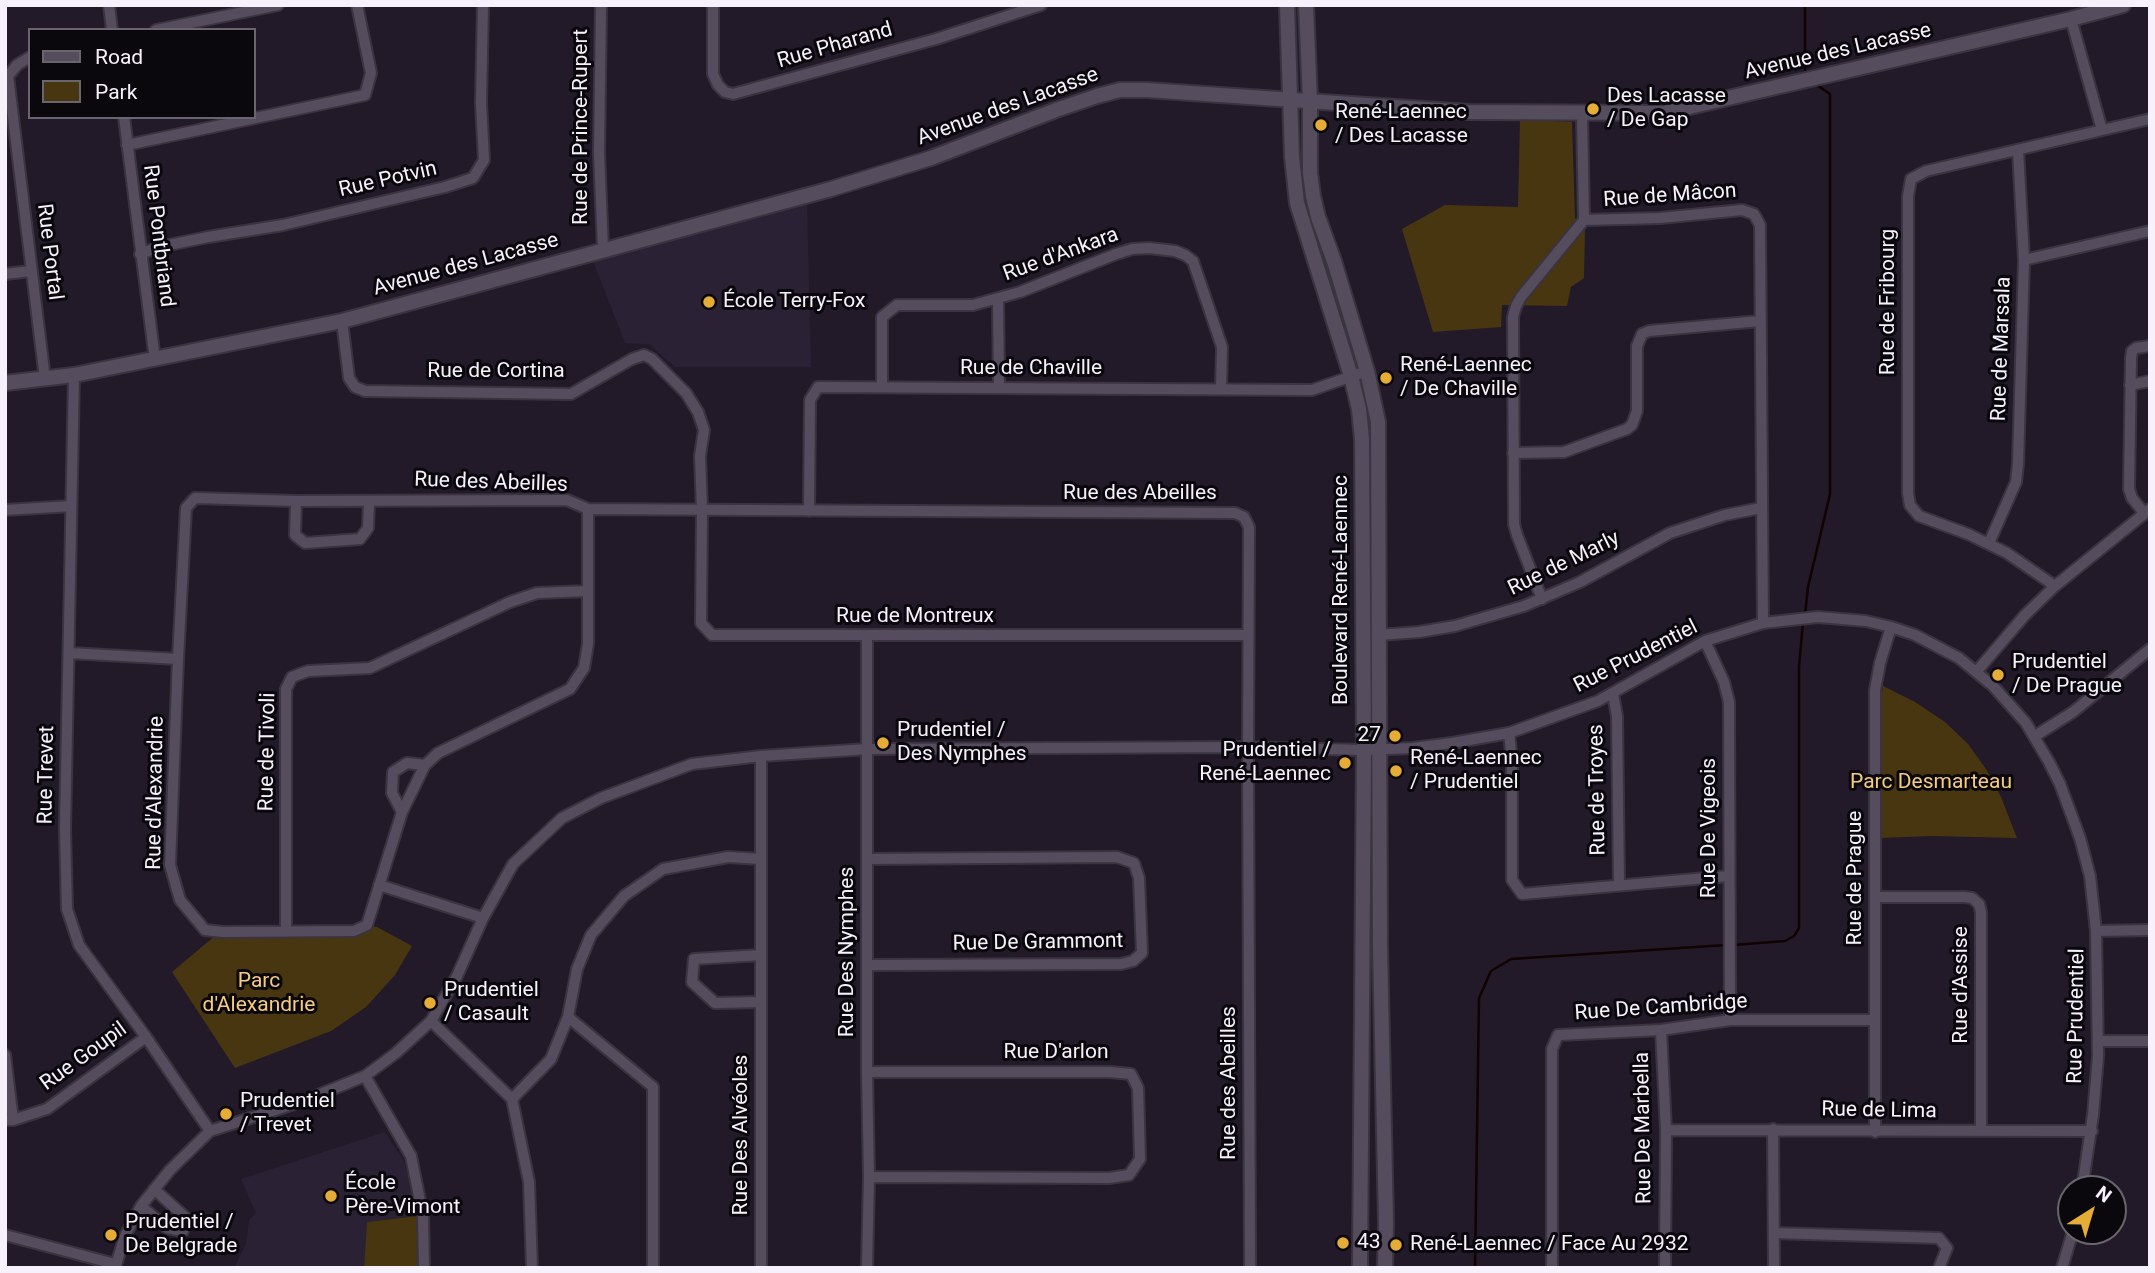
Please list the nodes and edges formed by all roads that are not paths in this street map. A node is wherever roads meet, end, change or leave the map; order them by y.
1 (109, 5) edge
2 (278, 5) edge
3 (357, 5) edge
4 (484, 5) edge
5 (601, 5) edge
6 (713, 5) edge
7 (1001, 5) edge
8 (1041, 5) edge
9 (1287, 5) edge
10 (1306, 5) edge
11 (2123, 5) edge
12 (265, 7) edge
13 (1005, 18) junction
14 (2070, 19) junction
15 (112, 28) edge
16 (165, 28) edge
17 (28, 58) edge
18 (1291, 100) junction
19 (1310, 101) junction
20 (1581, 113) junction
21 (256, 118) edge
22 (124, 119) edge
23 (251, 119) edge
24 (2150, 119) edge
25 (2102, 130) junction
26 (127, 145) junction
27 (2018, 150) junction
28 (1584, 220) junction
29 (2150, 231) edge
30 (603, 249) junction
31 (140, 254) junction
32 (2024, 260) junction
33 (32, 271) junction
34 (5, 274) edge
35 (998, 299) junction
36 (342, 321) junction
37 (1760, 321) junction
38 (2150, 346) edge
39 (155, 360) junction
40 (1367, 370) junction
41 (74, 375) junction
42 (1351, 376) junction
43 (45, 379) junction
44 (2150, 381) edge
45 (5, 383) edge
46 (2130, 385) junction
47 (881, 386) junction
48 (999, 388) junction
49 (1221, 389) junction
50 (1513, 453) junction
51 (296, 501) junction
52 (369, 502) junction
53 (71, 506) junction
54 (1761, 508) junction
55 (588, 509) junction
56 (5, 510) edge
57 (702, 510) junction
58 (809, 511) junction
59 (2147, 511) edge
60 (1989, 543) junction
61 (2055, 586) junction
62 (588, 591) junction
63 (1542, 599) junction
64 (1763, 623) junction
65 (1891, 627) junction
66 (1248, 635) junction
67 (1379, 635) junction
68 (867, 636) junction
69 (1705, 641) junction
70 (2150, 649) edge
71 (69, 653) junction
72 (178, 659) junction
73 (1977, 671) junction
74 (1613, 694) junction
75 (1509, 733) junction
76 (2035, 736) junction
77 (1248, 747) junction
78 (868, 749) junction
79 (1364, 750) junction
80 (1379, 750) junction
81 (761, 756) junction
82 (425, 765) junction
83 (402, 812) junction
84 (761, 859) junction
85 (867, 859) junction
86 (1729, 876) junction
87 (379, 885) junction
88 (1619, 885) junction
89 (1875, 897) junction
90 (483, 918) junction
91 (2150, 930) edge
92 (2096, 931) junction
93 (286, 932) junction
94 (761, 955) junction
95 (867, 965) junction
96 (761, 1002) junction
97 (568, 1017) junction
98 (1730, 1020) junction
99 (1875, 1020) junction
100 (430, 1021) junction
101 (1661, 1030) junction
102 (146, 1037) junction
103 (2098, 1041) junction
104 (2150, 1041) edge
105 (5, 1055) edge
106 (867, 1072) junction
107 (365, 1076) junction
108 (512, 1099) junction
109 (9, 1120) edge
110 (1773, 1129) junction
111 (1666, 1130) junction
112 (210, 1131) junction
113 (1981, 1131) junction
114 (2092, 1131) junction
115 (1875, 1132) junction
116 (2084, 1175) edge
117 (869, 1177) junction
118 (154, 1189) junction
119 (141, 1206) junction
120 (1774, 1233) junction
121 (5, 1235) edge
122 (2069, 1245) edge
123 (115, 1266) edge
124 (424, 1268) edge
125 (532, 1268) edge
126 (653, 1268) edge
127 (761, 1268) edge
128 (867, 1268) edge
129 (1250, 1268) edge
130 (1360, 1268) edge
131 (1385, 1268) edge
132 (1552, 1268) edge
133 (1665, 1268) edge
134 (1774, 1268) edge
135 (1939, 1268) edge
136 (2062, 1268) edge

1 - 15 street
2 - 12 street
3 - 21 street
4 - 31 street, Rue Potvin
5 - 30 street, Rue de Prince-Rupert
6 - 13 street, Rue Pharand
7 - 13 street
8 - 13 street, Rue Pharand
9 - 18 street, Boulevard René-Laennec
10 - 19 street, Boulevard René-Laennec
11 - 14 street, Avenue des Lacasse
12 - 16 street
14 - 20 street, Avenue des Lacasse
14 - 25 street
17 - 33 street, Rue Portal
18 - 19 street, Avenue des Lacasse
18 - 30 street, Avenue des Lacasse
18 - 42 street, Boulevard René-Laennec
19 - 20 street, Avenue des Lacasse
19 - 40 street, Boulevard René-Laennec
20 - 28 street
22 - 26 street, Rue Pontbriand
23 - 26 street
24 - 25 street, Rue de Fribourg
25 - 27 street, Rue de Fribourg
26 - 31 street, Rue Pontbriand
27 - 32 street, Rue de Marsala
27 - 60 street, Rue de Fribourg
28 - 37 street, Rue de Mâcon
28 - 50 street, Rue de Mâcon
29 - 32 street
30 - 36 street, Avenue des Lacasse
31 - 39 street, Rue Pontbriand
32 - 60 street, Rue de Marsala
33 - 34 street
33 - 43 street, Rue Portal
35 - 47 street, Rue d'Ankara
35 - 48 street
35 - 49 street, Rue d'Ankara
36 - 39 street, Avenue des Lacasse
36 - 57 street, Rue de Cortina
37 - 50 street
37 - 54 street, Rue de Mâcon
38 - 46 street
39 - 41 street, Avenue des Lacasse
40 - 42 street, Rue de Chaville
40 - 67 street, Boulevard René-Laennec
41 - 43 street, Avenue des Lacasse
41 - 53 street, Rue Trevet
42 - 49 street, Rue de Chaville
42 - 79 street, Boulevard René-Laennec
43 - 45 street, Avenue des Lacasse
44 - 46 street
46 - 59 street
47 - 48 street, Rue de Chaville
47 - 58 street, Rue de Chaville
48 - 49 street, Rue de Chaville
50 - 63 street, Rue de Mâcon
51 - 52 street, Rue des Abeilles
51 - 52 street
51 - 72 street, Rue des Abeilles
52 - 55 street, Rue des Abeilles
53 - 56 street
53 - 71 street, Rue Trevet
54 - 63 street, Rue de Marly
54 - 64 street, Rue de Mâcon
55 - 57 street, Rue des Abeilles
55 - 62 street, Rue d'Alexandrie
57 - 58 street, Rue des Abeilles
57 - 68 street, Rue de Montreux
58 - 66 street, Rue des Abeilles
59 - 61 street
60 - 61 street, Rue de Fribourg
61 - 73 street
62 - 82 street, Rue d'Alexandrie
62 - 93 street, Rue de Tivoli
63 - 67 street, Rue de Marly
64 - 65 street, Rue Prudentiel
64 - 69 street, Rue Prudentiel
65 - 73 street, Rue Prudentiel
65 - 89 street, Rue de Prague
66 - 68 street, Rue de Montreux
66 - 77 street, Rue des Abeilles
67 - 80 street, Boulevard René-Laennec
68 - 78 street, Rue Des Nymphes
69 - 74 street, Rue Prudentiel
69 - 86 street, Rue De Vigeois
70 - 76 street
71 - 72 street
71 - 102 street, Rue Trevet
72 - 93 street, Rue d'Alexandrie
73 - 76 street, Rue Prudentiel
74 - 75 street, Rue Prudentiel
74 - 88 street, Rue de Troyes
75 - 80 street, Rue Prudentiel
75 - 88 street
76 - 92 street, Rue Prudentiel
77 - 78 street, Rue Prudentiel
77 - 79 street, Rue Prudentiel
77 - 129 street, Rue des Abeilles
78 - 81 street, Rue Prudentiel
78 - 85 street, Rue Des Nymphes
79 - 80 street, Rue Prudentiel
79 - 130 street, Boulevard René-Laennec
80 - 131 street, Boulevard René-Laennec
81 - 84 street, Rue Des Alvéoles
81 - 90 street, Rue Prudentiel
82 - 83 street, Rue d'Alexandrie
82 - 83 street, Rue d'Alexandrie
83 - 87 street, Rue d'Alexandrie
84 - 94 street, Rue Des Alvéoles
84 - 97 street
85 - 95 street, Rue Des Nymphes
85 - 95 street, Rue De Grammont
86 - 88 street
86 - 98 street, Rue De Vigeois
87 - 90 street
87 - 93 street, Rue d'Alexandrie
89 - 99 street, Rue de Prague
89 - 113 street, Rue d'Assise
90 - 100 street, Rue Prudentiel
91 - 92 street
92 - 103 street, Rue Prudentiel
94 - 96 street, Rue Des Alvéoles
94 - 96 street
95 - 106 street, Rue Des Nymphes
96 - 127 street, Rue Des Alvéoles
97 - 108 street
97 - 126 street
98 - 99 street, Rue De Cambridge
98 - 101 street, Rue De Cambridge
99 - 115 street, Rue de Prague
100 - 107 street, Rue Prudentiel
100 - 108 street
101 - 111 street, Rue De Marbella
101 - 132 street, Rue De Cambridge
102 - 109 street, Rue Goupil
102 - 112 street, Rue Trevet
103 - 104 street
103 - 114 street, Rue Prudentiel
105 - 109 street
106 - 117 street, Rue Des Nymphes
106 - 117 street, Rue D'arlon
107 - 112 street, Rue Prudentiel
107 - 124 street
108 - 125 street
110 - 111 street, Rue de Lima
110 - 115 street, Rue de Lima
110 - 120 street
111 - 133 street, Rue De Marbella
112 - 118 street
113 - 114 street, Rue de Lima
113 - 115 street, Rue de Lima
114 - 116 street, Rue Prudentiel
117 - 128 street, Rue Des Nymphes
118 - 119 street
118 - 119 street
119 - 123 street
120 - 134 street
120 - 135 street
121 - 123 street
122 - 136 street

